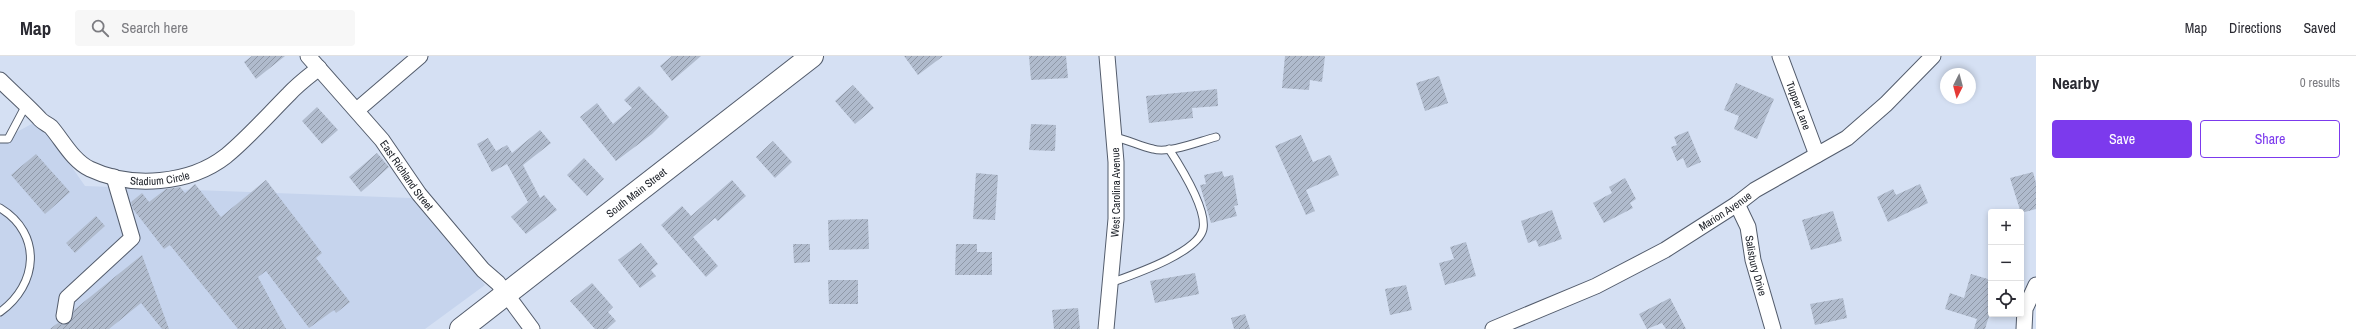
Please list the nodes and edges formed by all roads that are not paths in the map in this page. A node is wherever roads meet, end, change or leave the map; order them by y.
1 (308, 56) edge
2 (420, 56) edge
3 (812, 56) edge
4 (1107, 56) edge
5 (1780, 56) edge
6 (1933, 56) edge
7 (319, 68) junction
8 (0, 80) edge
9 (26, 105) junction
10 (357, 110) junction
11 (1114, 137) junction
12 (1216, 137) dead end
13 (0, 139) edge
14 (1169, 149) junction
15 (1817, 155) junction
16 (114, 177) junction
17 (1737, 204) junction
18 (0, 208) edge
19 (1110, 283) junction
20 (2036, 285) edge
21 (506, 294) junction
22 (0, 312) edge
23 (64, 316) dead end
24 (461, 329) edge
25 (532, 329) edge
26 (1106, 329) edge
27 (1493, 329) edge
28 (1772, 329) edge
29 (2024, 329) edge

1 - 7 street, East Richland Street
2 - 10 street
3 - 21 main road, South Main Street
4 - 11 street, West Carolina Avenue
5 - 15 street, Tupper Lane
6 - 15 street, Marion Avenue
7 - 10 street, East Richland Street
7 - 16 street, Stadium Circle
8 - 9 street, Stadium Circle
9 - 13 lane
9 - 16 street, Stadium Circle
10 - 21 street, East Richland Street
11 - 14 lane
11 - 19 street, West Carolina Avenue
12 - 14 lane
14 - 19 lane
15 - 17 street, Marion Avenue
16 - 23 street
17 - 27 street, Marion Avenue
17 - 28 street, Salisbury Drive
18 - 22 lane
19 - 26 street, West Carolina Avenue
20 - 29 street
21 - 24 main road, South Main Street
21 - 25 street, East Richland Street

